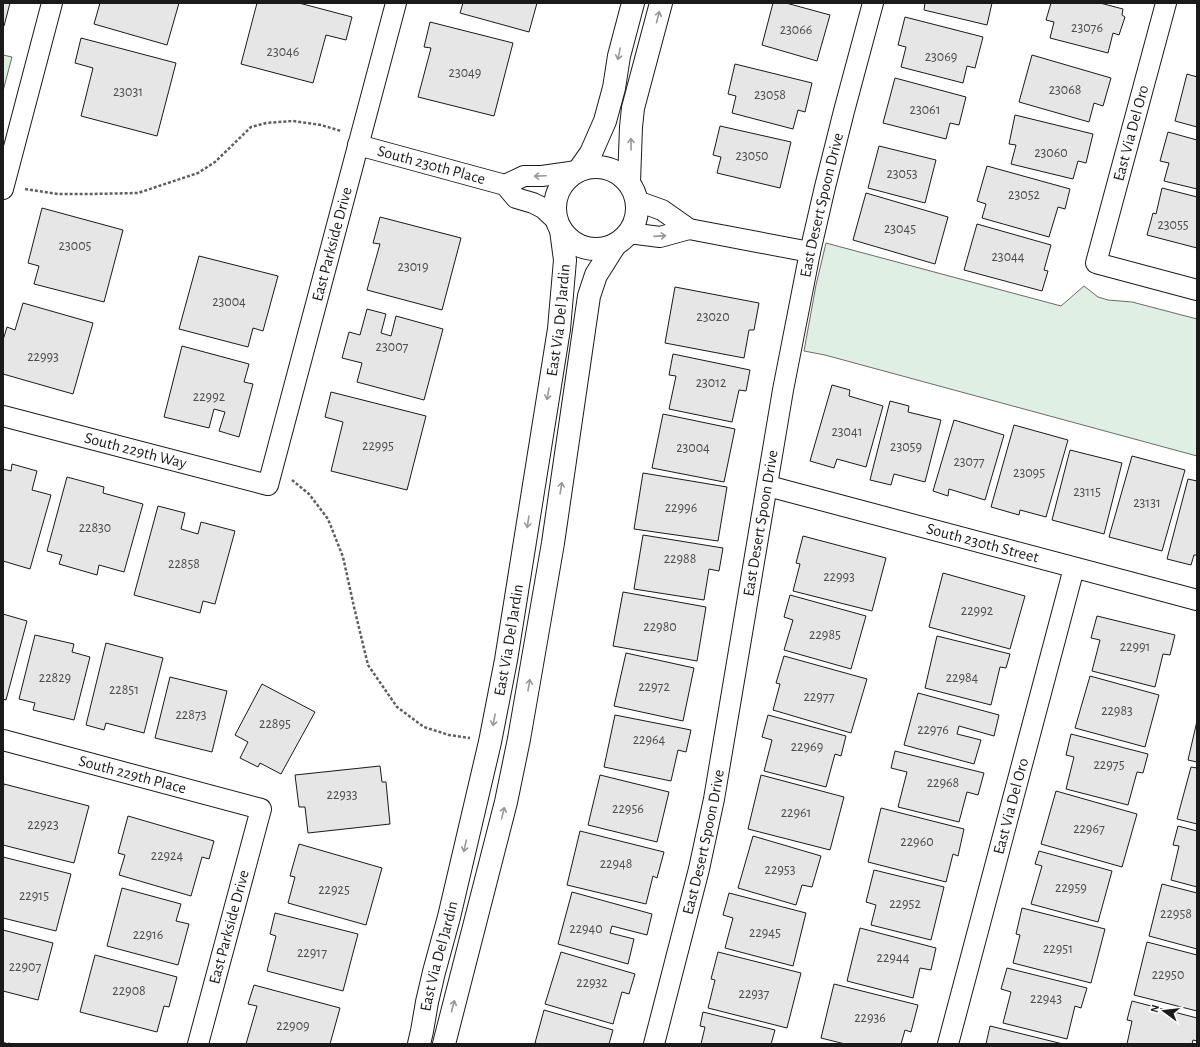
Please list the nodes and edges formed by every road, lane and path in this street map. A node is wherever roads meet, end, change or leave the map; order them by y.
1 (52, 3) edge
2 (396, 3) edge
3 (633, 3) edge
4 (661, 3) edge
5 (873, 3) edge
6 (1166, 3) edge
7 (359, 141) junction
8 (578, 171) junction
9 (505, 185) junction
10 (4, 186) edge
11 (633, 192) junction
12 (559, 226) junction
13 (689, 229) junction
14 (622, 239) junction
15 (810, 252) junction
16 (1197, 290) edge
17 (3, 416) edge
18 (270, 477) junction
19 (768, 486) junction
20 (1074, 568) junction
21 (1197, 600) edge
22 (3, 740) edge
23 (490, 742) junction
24 (261, 809) joint
25 (3, 1043) edge
26 (10, 1044) edge
27 (198, 1044) edge
28 (419, 1044) edge
29 (444, 1044) edge
30 (654, 1044) edge
31 (948, 1044) edge

1 - 10 street
2 - 7 street, East Parkside Drive
3 -> 8 street
11 -> 4 street
5 - 15 street, East Desert Spoon Drive
6 - 16 street, East Via Del Oro
7 - 9 street, South 230th Place
7 - 10 path
7 - 18 street, East Parkside Drive
8 -> 9 street, South 230th Place
8 - 11 street
8 - 12 street
9 - 12 street, South 230th Place
11 - 13 street
11 - 14 street
12 - 14 street
12 -> 23 street, East Via Del Jardin
14 -> 13 street
13 - 15 street
29 -> 14 street, East Via Del Jardin
15 - 19 street, East Desert Spoon Drive
17 - 18 street, South 229th Way
18 - 23 path
19 - 20 street, South 230th Street
19 - 30 street, East Desert Spoon Drive
20 - 21 street, South 230th Street
20 - 31 street, East Via Del Oro
22 - 24 street, South 229th Place
23 -> 28 street, East Via Del Jardin
24 - 27 street, East Parkside Drive
25 - 26 path

